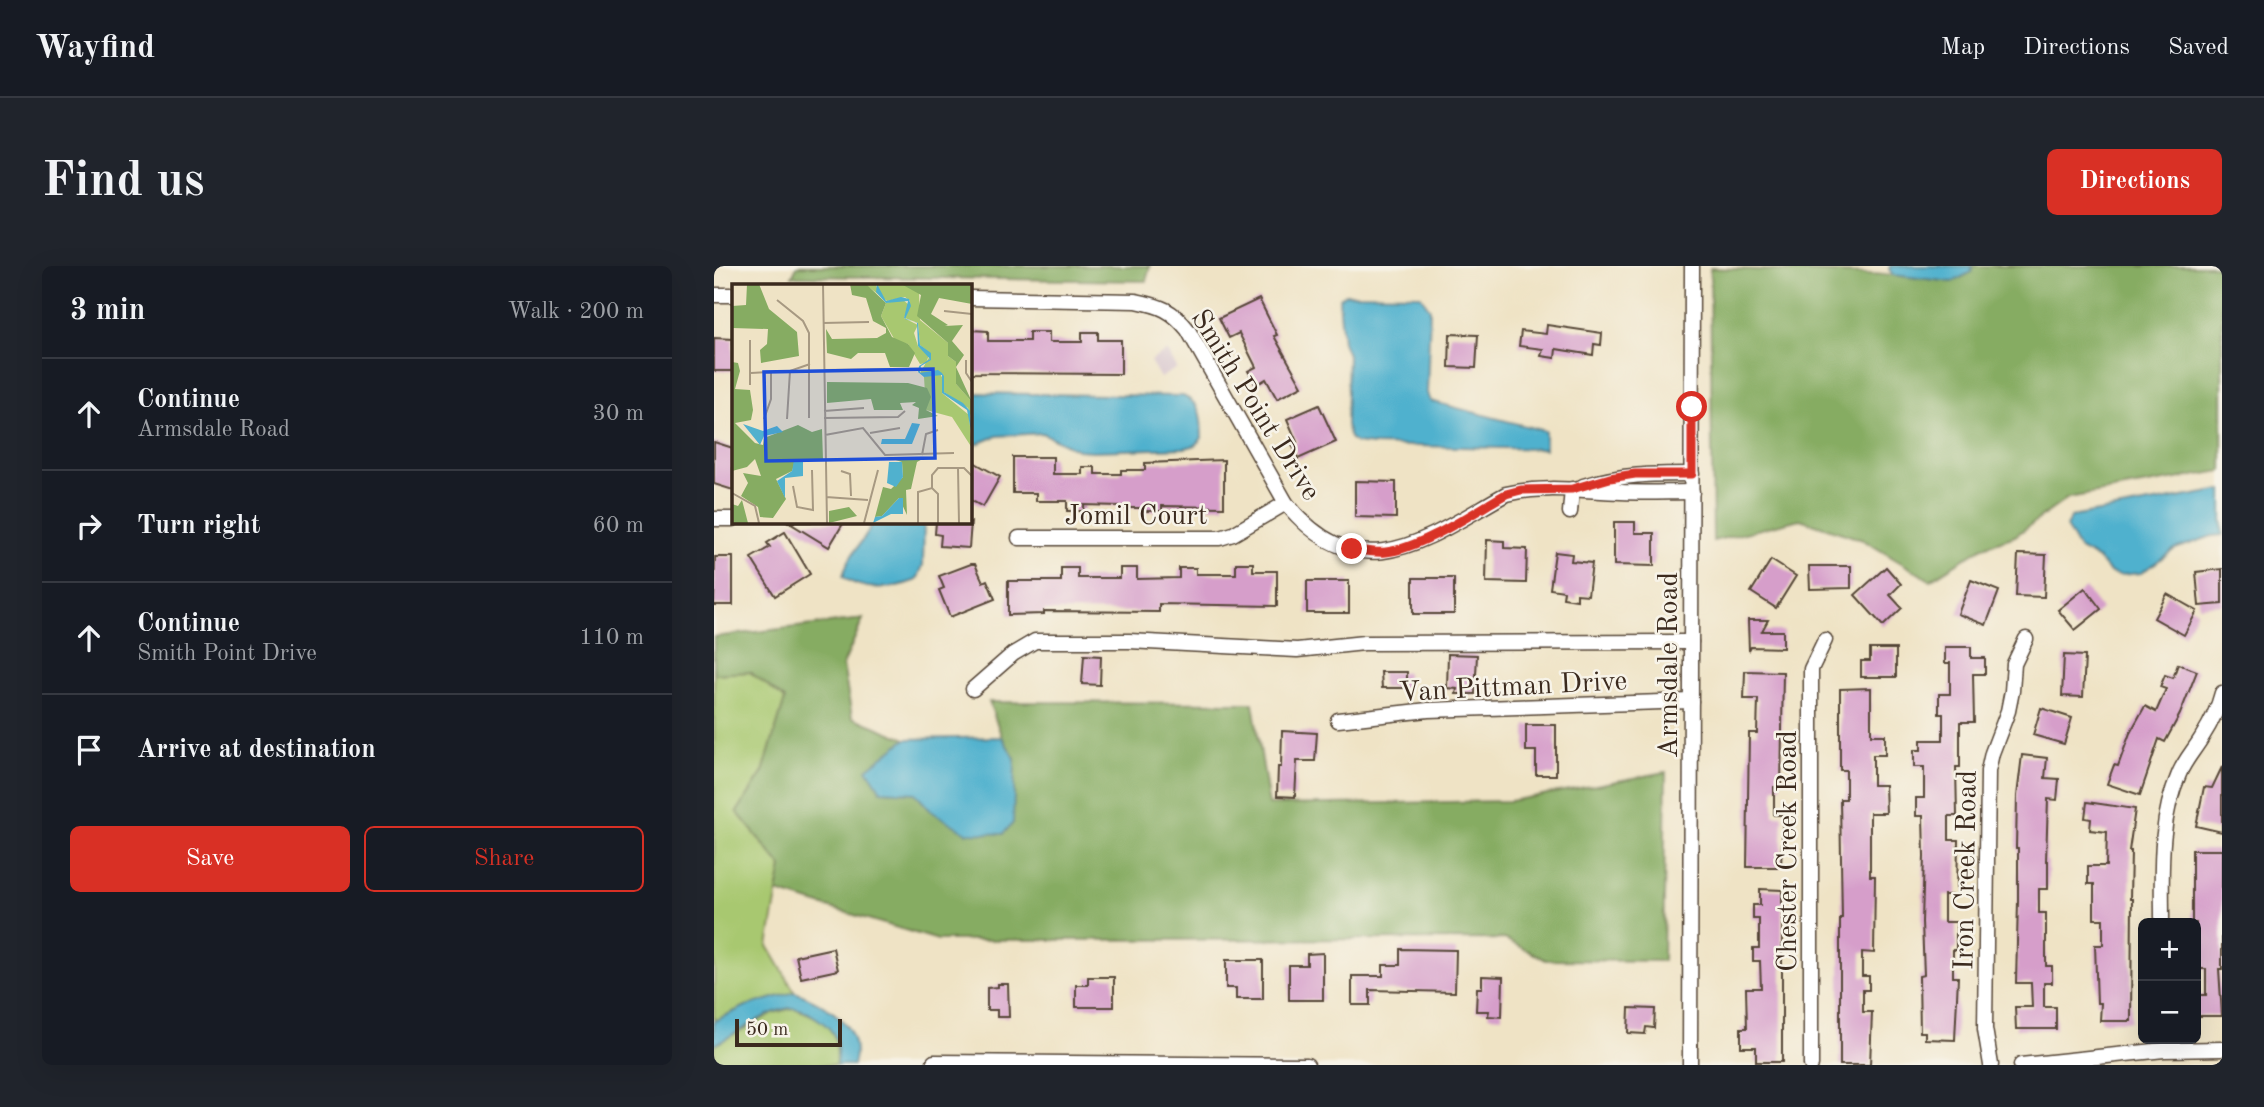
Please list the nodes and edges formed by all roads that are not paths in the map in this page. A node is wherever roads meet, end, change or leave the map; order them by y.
1 (1692, 266) edge
2 (714, 295) edge
3 (732, 295) edge
4 (971, 298) edge
5 (1692, 474) junction
6 (1572, 489) junction
7 (1692, 492) junction
8 (1286, 503) junction
9 (1570, 512) dead end
10 (714, 519) edge
11 (732, 519) edge
12 (1019, 538) dead end
13 (2026, 639) dead end
14 (1825, 640) dead end
15 (1691, 642) junction
16 (973, 689) dead end
17 (2222, 693) edge
18 (1691, 701) junction
19 (1338, 720) dead end
20 (2162, 918) edge
21 (2163, 1044) edge
22 (2222, 1049) edge
23 (934, 1062) dead end
24 (1307, 1065) edge
25 (1690, 1065) edge
26 (1811, 1065) edge
27 (1991, 1065) edge
28 (2021, 1065) edge

1 - 5 street, Armsdale Road
2 - 3 street
4 - 8 street, Smith Point Drive
5 - 6 street
5 - 7 street, Armsdale Road
6 - 7 street, Smith Point Drive
6 - 8 street, Smith Point Drive
6 - 9 street
7 - 15 street, Armsdale Road
8 - 12 street, Jomil Court
10 - 11 street
13 - 27 street, Iron Creek Road
14 - 26 street, Chester Creek Road
15 - 16 street
15 - 18 street, Armsdale Road
17 - 20 street
18 - 19 street, Van Pittman Drive
18 - 25 street, Armsdale Road
21 - 22 street
21 - 28 street
23 - 24 street

